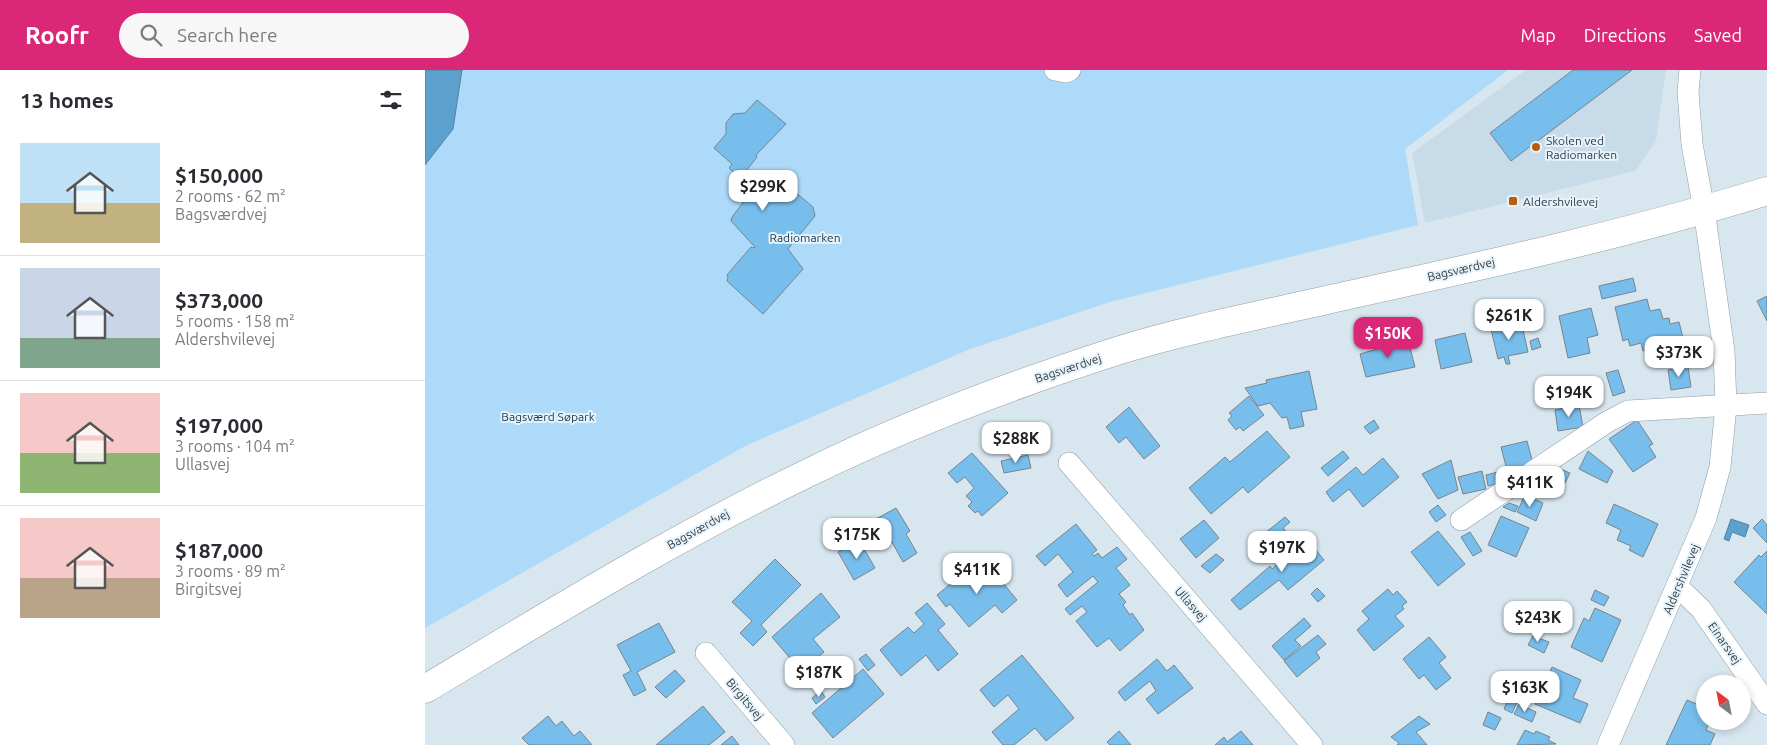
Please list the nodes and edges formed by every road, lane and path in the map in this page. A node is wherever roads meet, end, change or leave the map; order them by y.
1 (1055, 70) edge
2 (1070, 70) edge
3 (1690, 70) edge
4 (1767, 191) edge
5 (1704, 210) junction
6 (1767, 403) edge
7 (1726, 406) junction
8 (1069, 463) dead end
9 (1461, 520) dead end
10 (1679, 587) junction
11 (706, 653) dead end
12 (425, 689) edge
13 (1767, 704) edge
14 (784, 745) edge
15 (1312, 745) edge
16 (1609, 745) edge

1 - 2 street
3 - 5 street, Aldershvilevej
4 - 5 main road, Bagsværdvej
5 - 7 street, Aldershvilevej
5 - 12 main road, Bagsværdvej
6 - 7 street
7 - 9 street
7 - 10 street, Aldershvilevej
8 - 15 street, Ullasvej
10 - 13 street, Einarsvej
10 - 16 street, Aldershvilevej
11 - 14 street, Birgitsvej

